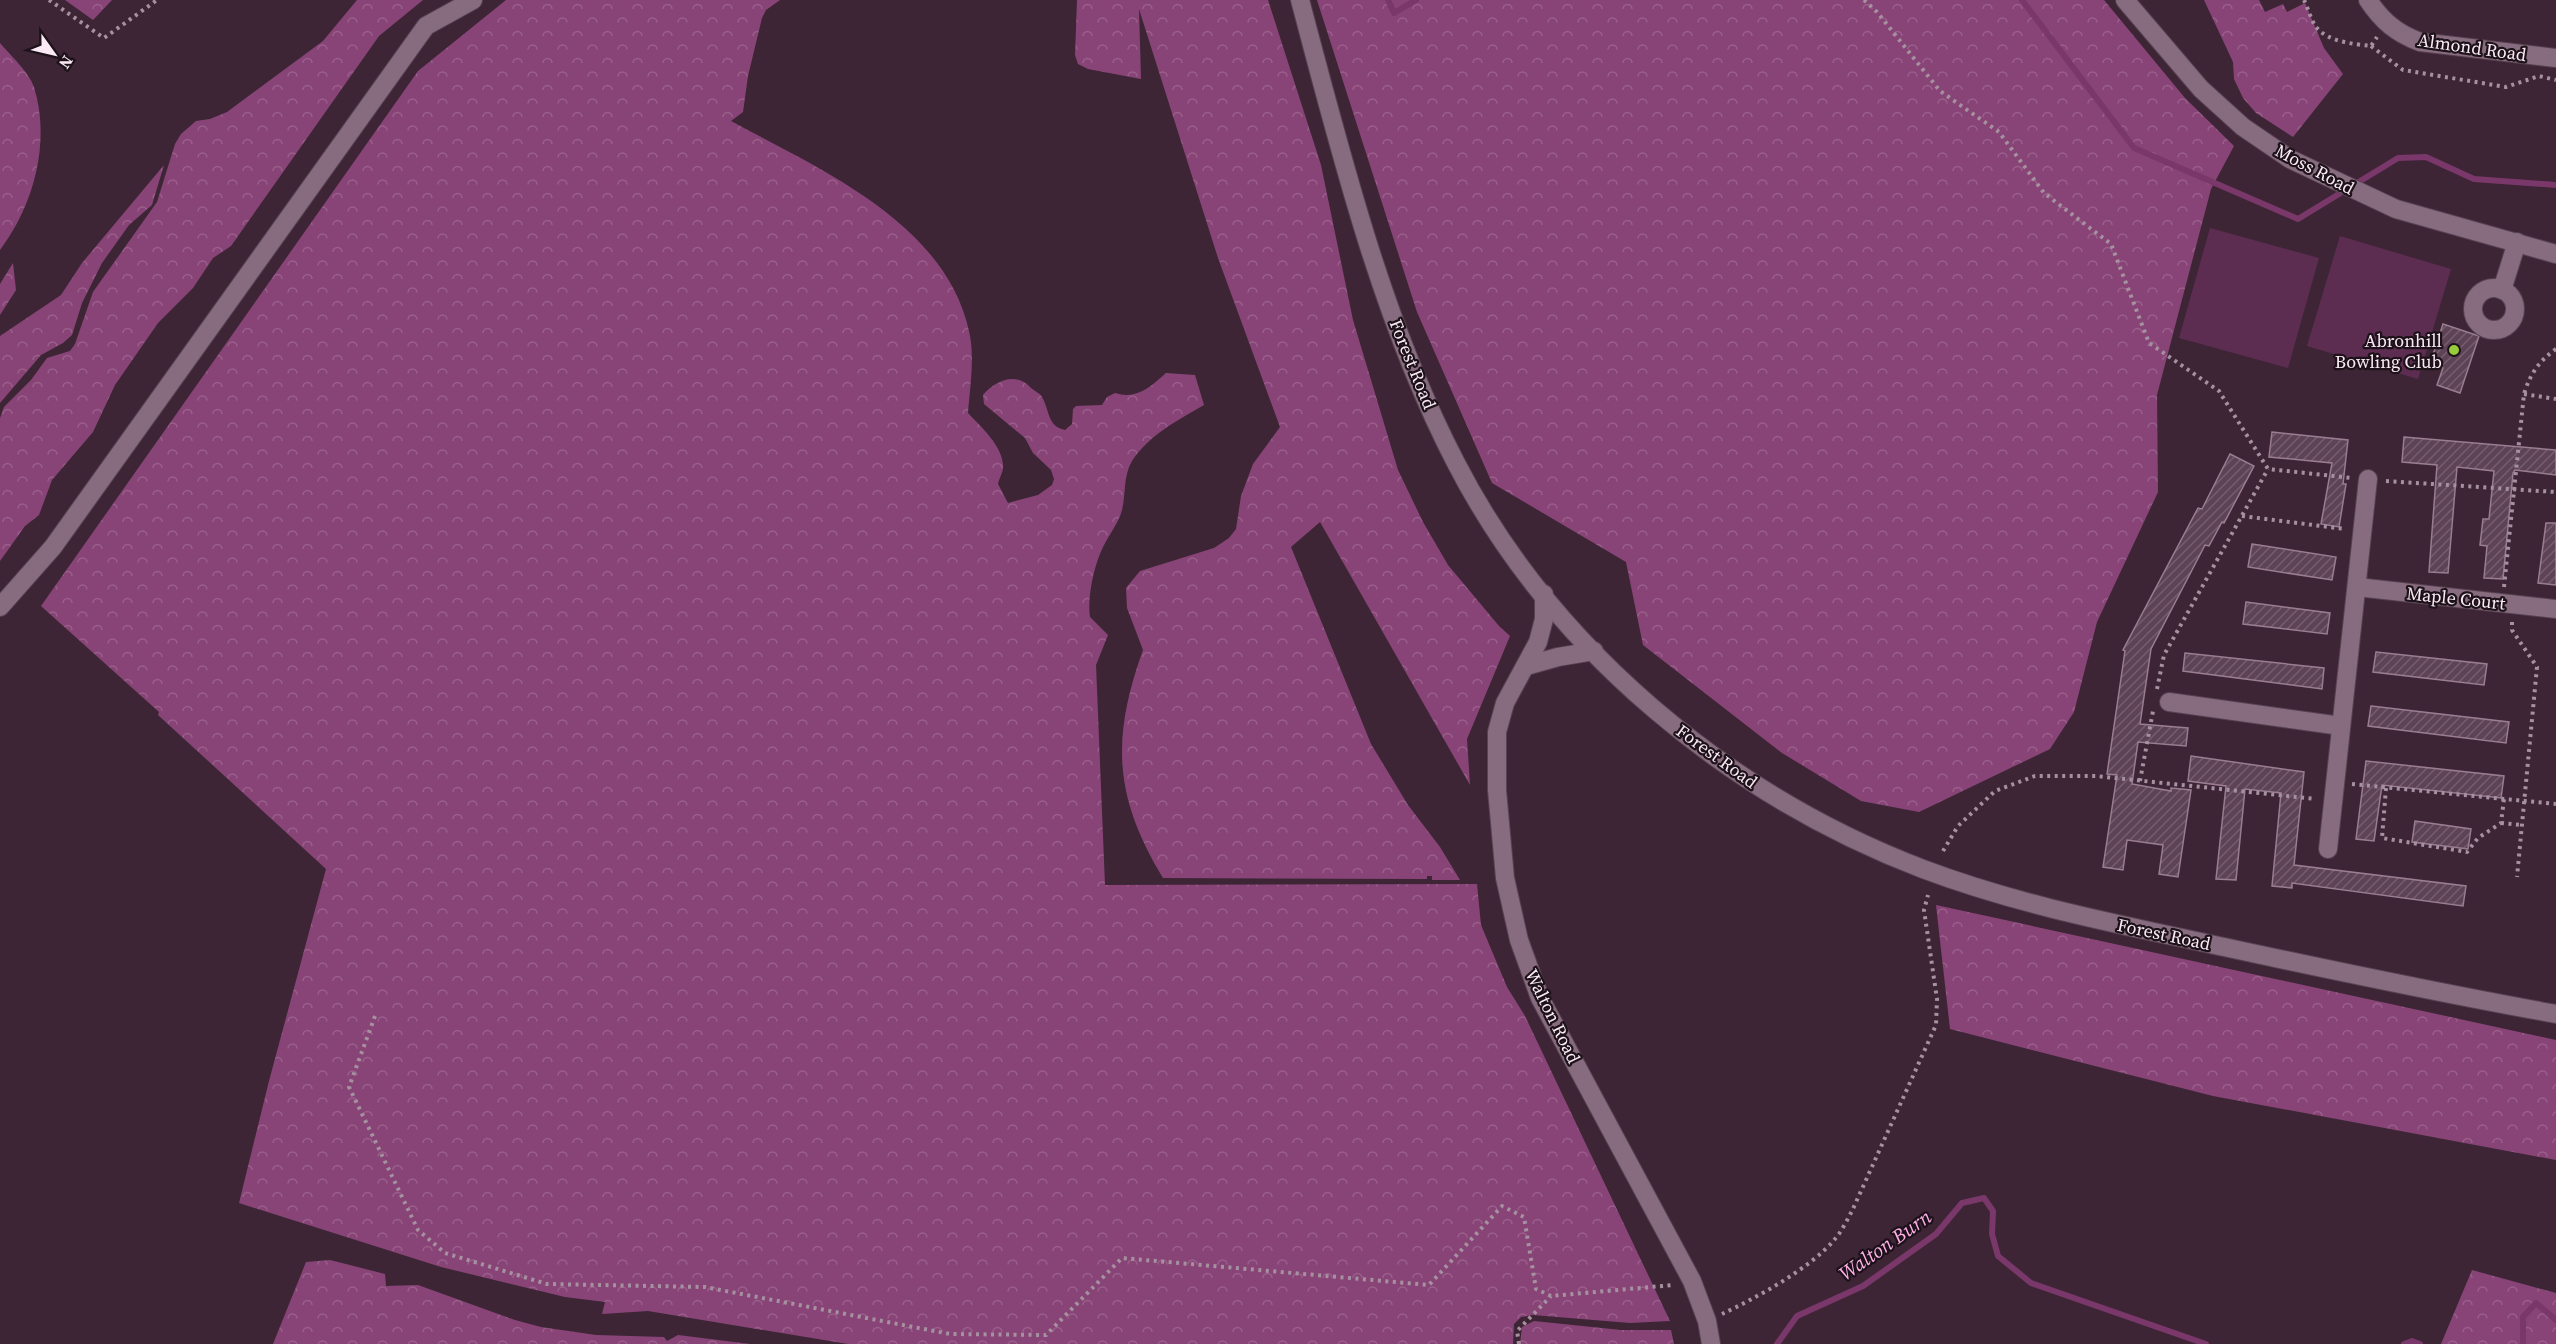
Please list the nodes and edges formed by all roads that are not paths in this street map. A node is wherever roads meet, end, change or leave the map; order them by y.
1 (473, 0) edge
2 (1299, 0) edge
3 (2125, 0) edge
4 (2368, 0) edge
5 (2556, 58) edge
6 (2517, 242) junction
7 (2556, 254) edge
8 (2502, 290) dead end
9 (2368, 479) road end
10 (2357, 588) junction
11 (1544, 594) junction
12 (0, 607) edge
13 (2556, 609) edge
14 (1594, 651) junction
15 (1526, 666) junction
16 (2169, 702) dead end
17 (2342, 726) junction
18 (2328, 849) dead end
19 (2554, 1012) edge
20 (1711, 1344) edge

1 - 12 street
2 - 11 street, Forest Road
3 - 6 street, Moss Road
4 - 5 street, Almond Road
6 - 7 street, Moss Road
6 - 8 street
9 - 10 street
10 - 13 street, Maple Court
10 - 17 street
11 - 14 street, Forest Road
11 - 15 street, Walton Road
14 - 15 street
14 - 19 street, Forest Road
15 - 20 street, Walton Road
16 - 17 street
17 - 18 street

